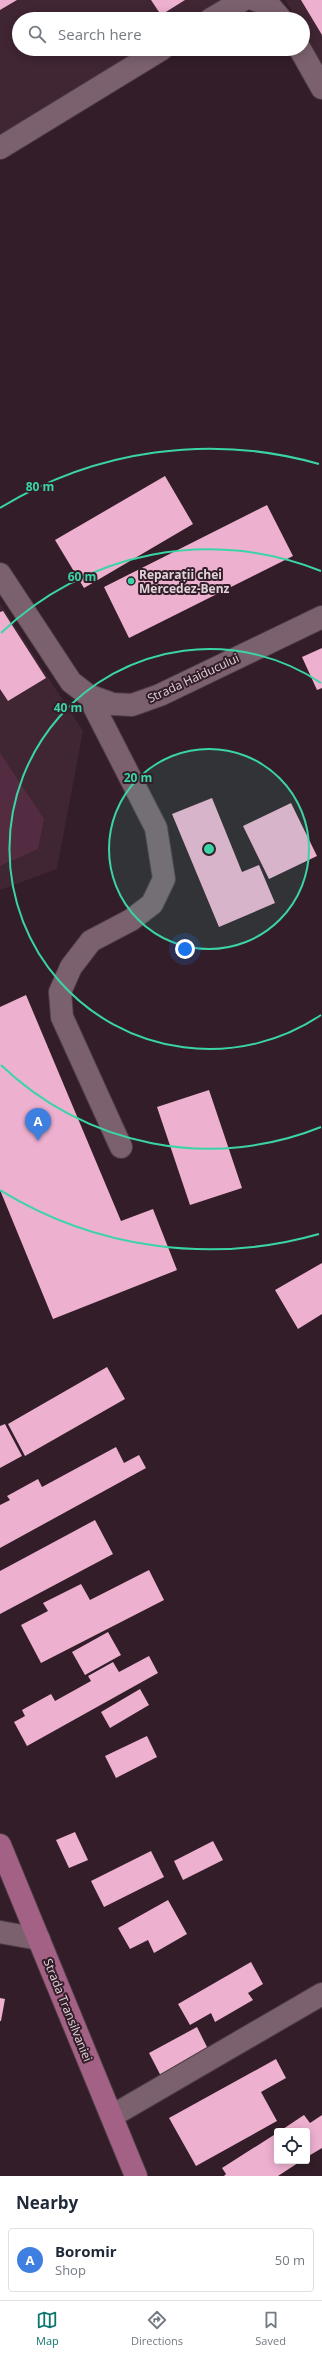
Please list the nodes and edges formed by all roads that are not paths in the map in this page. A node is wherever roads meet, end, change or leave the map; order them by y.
1 (255, 0) edge
2 (237, 3) edge
3 (222, 12) edge
4 (275, 12) edge
5 (151, 56) edge
6 (304, 56) edge
7 (322, 88) edge
8 (0, 148) edge
9 (0, 574) edge
10 (322, 617) edge
11 (88, 695) junction
12 (120, 1147) dead end
13 (0, 1845) edge
14 (0, 1932) edge
15 (39, 1939) junction
16 (322, 1994) edge
17 (112, 2116) junction
18 (136, 2176) edge

1 - 4 street
2 - 3 street
5 - 8 street
6 - 7 street
9 - 11 street, Strada Haiducului
10 - 11 street, Strada Haiducului
11 - 12 street
13 - 15 main road, Strada Transilvaniei
14 - 15 street
15 - 17 main road, Strada Transilvaniei
16 - 17 street
17 - 18 main road, Strada Transilvaniei

